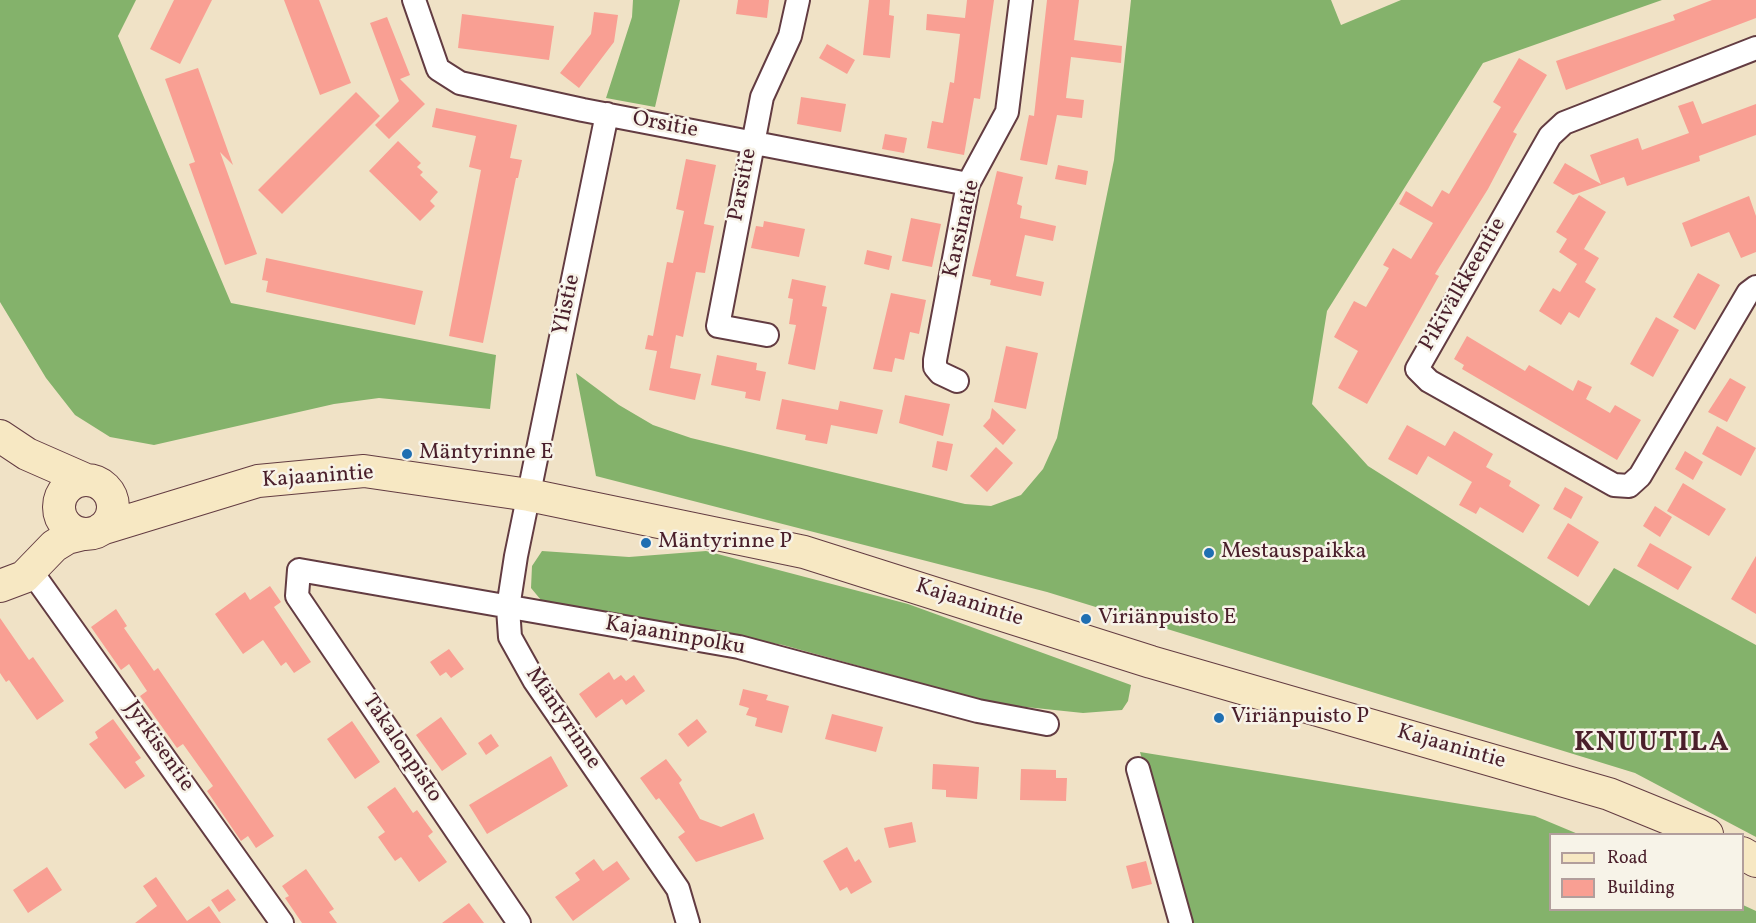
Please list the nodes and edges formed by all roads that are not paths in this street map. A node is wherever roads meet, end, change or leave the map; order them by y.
1 (414, 0) edge
2 (798, 0) edge
3 (1021, 0) edge
4 (1756, 48) edge
5 (607, 114) junction
6 (752, 142) junction
7 (968, 184) junction
8 (1756, 287) edge
9 (767, 335) dead end
10 (957, 381) dead end
11 (0, 436) edge
12 (0, 445) edge
13 (93, 482) junction
14 (212, 494) junction
15 (529, 495) junction
16 (76, 522) junction
17 (36, 566) junction
18 (298, 570) joint
19 (0, 586) edge
20 (508, 608) junction
21 (1047, 724) dead end
22 (1138, 769) dead end
23 (1705, 833) edge
24 (282, 923) edge
25 (519, 923) edge
26 (688, 923) edge
27 (1180, 923) edge

1 - 5 street, Orsitie
2 - 6 street, Parsitie
3 - 7 street, Karsinatie
4 - 8 street, Pikivälkkeentie
5 - 6 street, Orsitie
5 - 15 street, Ylistie
6 - 7 street, Orsitie
6 - 9 street, Parsitie
7 - 10 street, Karsinatie
11 - 13 main road, Kajaanintie
12 - 16 main road
13 - 14 main road, Kajaanintie
13 - 16 main road
13 - 16 main road
14 - 15 main road, Kajaanintie
14 - 16 main road, Kajaanintie
15 - 20 street, Mäntyrinne
15 - 23 main road, Kajaanintie
16 - 17 main road
17 - 19 main road
17 - 24 street, Jyrkisentie
18 - 20 street, Kajaaninpolku
18 - 25 street, Takalonpisto
20 - 21 street, Kajaaninpolku
20 - 26 street, Mäntyrinne
22 - 27 street

